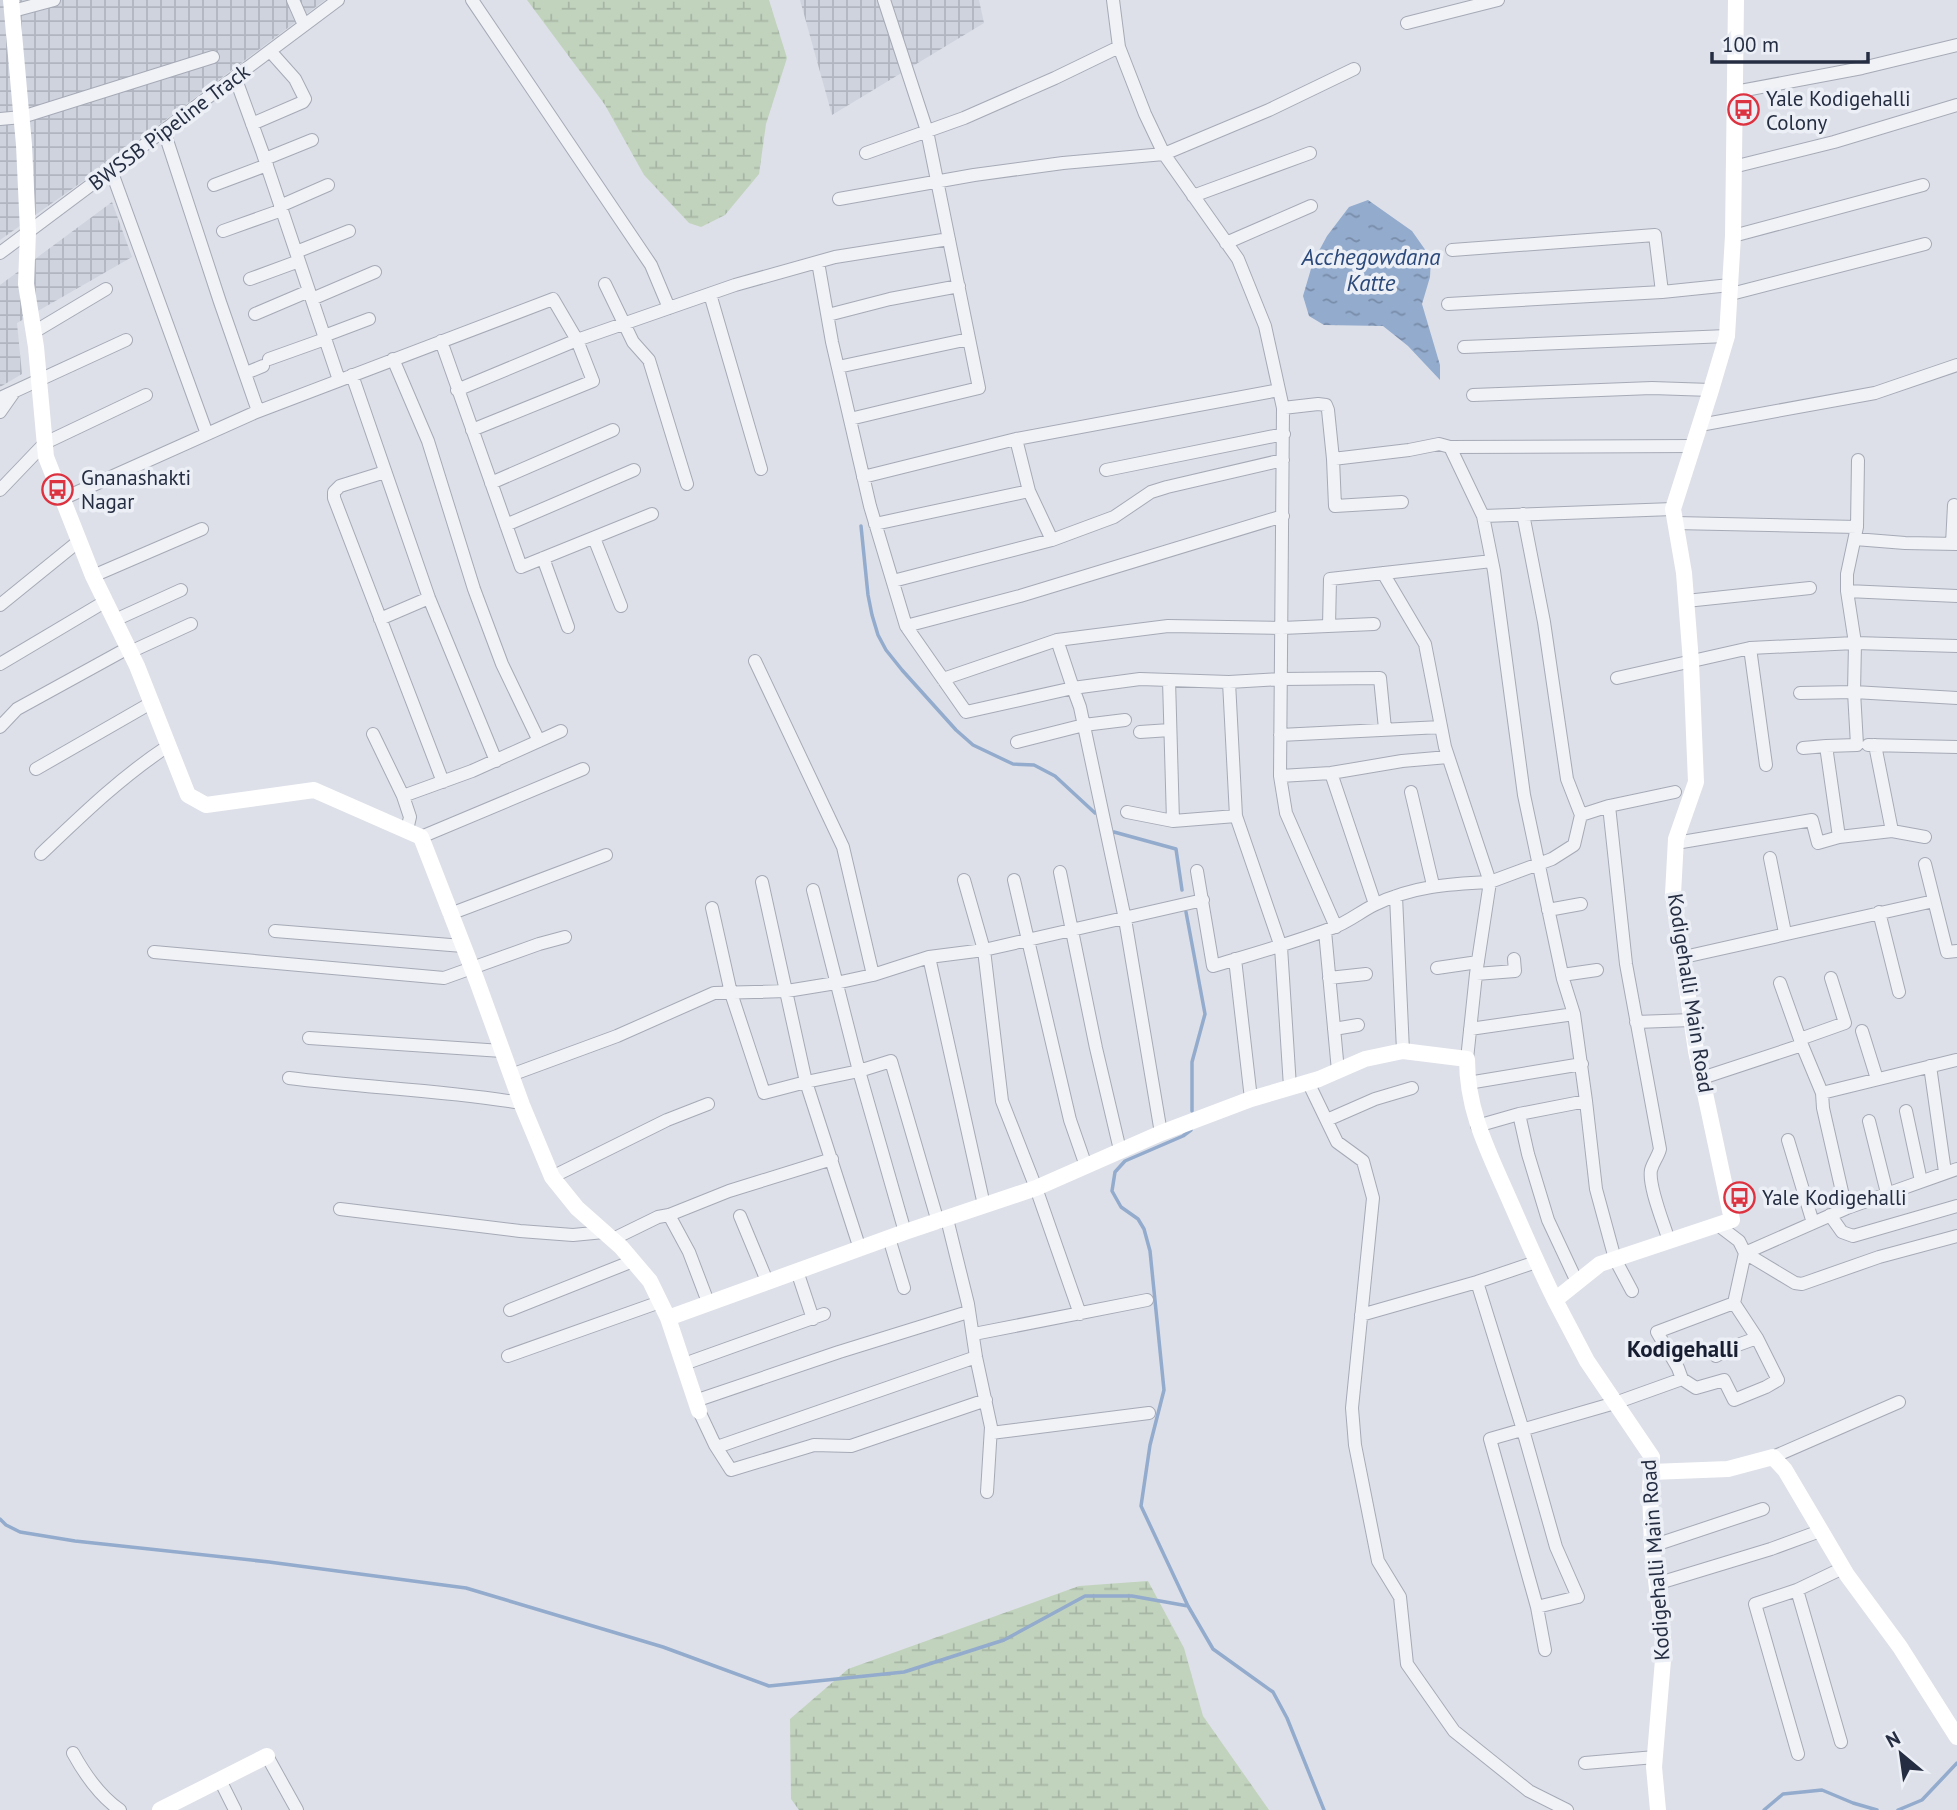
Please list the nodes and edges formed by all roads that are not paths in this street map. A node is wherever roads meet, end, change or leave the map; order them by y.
1 (54, 0) edge
2 (293, 0) edge
3 (338, 0) edge
4 (472, 0) edge
5 (884, 0) edge
6 (1112, 0) edge
7 (1498, 0) edge
8 (1737, 0) edge
9 (12, 6) edge
10 (1407, 23) dead end
11 (304, 25) junction
12 (1957, 45) edge
13 (1119, 47) junction
14 (270, 51) junction
15 (213, 57) dead end
16 (1354, 69) dead end
17 (235, 78) junction
18 (1735, 92) junction
19 (1957, 105) edge
20 (22, 117) junction
21 (0, 119) edge
22 (252, 124) junction
23 (164, 131) junction
24 (927, 131) junction
25 (312, 140) dead end
26 (866, 153) dead end
27 (1310, 153) dead end
28 (1164, 154) junction
29 (266, 162) junction
30 (1733, 167) junction
31 (111, 170) junction
32 (938, 181) junction
33 (214, 185) dead end
34 (328, 185) dead end
35 (1923, 185) dead end
36 (1193, 196) junction
37 (839, 199) dead end
38 (1311, 206) dead end
39 (281, 208) junction
40 (349, 231) dead end
41 (28, 232) junction
42 (223, 232) dead end
43 (1733, 236) junction
44 (949, 239) junction
45 (1226, 243) junction
46 (1925, 244) dead end
47 (1452, 250) dead end
48 (0, 253) edge
49 (298, 257) junction
50 (818, 262) junction
51 (376, 272) dead end
52 (250, 279) dead end
53 (605, 284) dead end
54 (959, 286) junction
55 (106, 289) dead end
56 (1731, 289) junction
57 (1662, 292) junction
58 (710, 293) junction
59 (310, 295) junction
60 (1448, 304) dead end
61 (668, 308) junction
62 (255, 314) dead end
63 (828, 315) junction
64 (369, 319) dead end
65 (624, 324) junction
66 (34, 332) junction
67 (1727, 335) junction
68 (325, 338) junction
69 (969, 339) junction
70 (126, 340) dead end
71 (577, 340) junction
72 (441, 341) junction
73 (1464, 347) dead end
74 (393, 359) junction
75 (1957, 365) edge
76 (838, 367) junction
77 (246, 373) junction
78 (352, 375) junction
79 (39, 379) junction
80 (339, 380) junction
81 (16, 390) junction
82 (457, 390) junction
83 (1279, 390) junction
84 (1711, 390) junction
85 (146, 395) dead end
86 (1473, 395) dead end
87 (0, 398) edge
88 (1283, 408) junction
89 (258, 411) junction
90 (0, 412) edge
91 (850, 419) junction
92 (1700, 425) junction
93 (472, 430) junction
94 (614, 430) dead end
95 (207, 434) junction
96 (1284, 434) junction
97 (1016, 439) junction
98 (45, 443) junction
99 (1693, 446) junction
100 (1450, 447) junction
101 (1333, 459) junction
102 (1283, 460) junction
103 (1858, 460) dead end
104 (761, 469) dead end
105 (634, 470) dead end
106 (1106, 470) dead end
107 (385, 472) junction
108 (863, 477) junction
109 (491, 483) junction
110 (687, 484) dead end
111 (0, 490) edge
112 (1029, 491) junction
113 (62, 499) junction
114 (1402, 502) dead end
115 (1954, 505) dead end
116 (652, 514) dead end
117 (1523, 514) junction
118 (1283, 516) junction
119 (1483, 516) junction
120 (1674, 516) junction
121 (875, 524) junction
122 (506, 525) junction
123 (202, 528) dead end
124 (1856, 533) junction
125 (594, 538) junction
126 (1052, 540) junction
127 (79, 541) junction
128 (1955, 544) edge
129 (543, 558) junction
130 (1492, 561) junction
131 (1383, 573) junction
132 (93, 576) junction
133 (893, 581) junction
134 (1810, 588) dead end
135 (181, 590) dead end
136 (1847, 591) junction
137 (1957, 596) edge
138 (429, 598) junction
139 (106, 601) junction
140 (1686, 601) junction
141 (0, 605) edge
142 (621, 606) dead end
143 (380, 619) junction
144 (115, 620) junction
145 (191, 624) dead end
146 (1374, 624) dead end
147 (568, 626) dead end
148 (906, 626) junction
149 (1329, 626) junction
150 (1282, 628) junction
151 (1057, 640) junction
152 (1855, 643) junction
153 (1957, 646) edge
154 (1751, 648) junction
155 (129, 650) junction
156 (755, 661) dead end
157 (1691, 662) junction
158 (0, 664) edge
159 (1282, 678) junction
160 (1617, 678) dead end
161 (943, 679) junction
162 (1169, 680) junction
163 (1229, 682) junction
164 (1073, 688) junction
165 (1854, 692) junction
166 (1800, 693) dead end
167 (1957, 698) edge
168 (151, 703) junction
169 (1125, 720) dead end
170 (1084, 725) junction
171 (0, 727) edge
172 (1441, 727) junction
173 (1385, 729) junction
174 (1170, 730) junction
175 (561, 731) dead end
176 (1140, 732) dead end
177 (373, 734) dead end
178 (1280, 734) junction
179 (539, 741) junction
180 (1017, 741) dead end
181 (1857, 745) junction
182 (168, 746) junction
183 (1826, 746) junction
184 (1875, 746) junction
185 (1957, 747) edge
186 (1803, 748) dead end
187 (1448, 757) junction
188 (496, 761) junction
189 (1766, 765) dead end
190 (36, 769) dead end
191 (583, 769) dead end
192 (1331, 773) junction
193 (1280, 776) junction
194 (443, 782) junction
195 (1411, 792) dead end
196 (1675, 792) dead end
197 (403, 796) junction
198 (1609, 806) junction
199 (1127, 812) dead end
200 (1581, 815) junction
201 (1236, 816) junction
202 (1173, 821) junction
203 (1892, 831) junction
204 (414, 834) junction
205 (1925, 837) dead end
206 (1839, 838) junction
207 (1676, 843) junction
208 (41, 855) dead end
209 (606, 855) dead end
210 (1770, 858) dead end
211 (1537, 864) junction
212 (1925, 864) dead end
213 (1060, 872) dead end
214 (1197, 872) dead end
215 (964, 880) dead end
216 (1014, 880) dead end
217 (762, 882) dead end
218 (1490, 882) junction
219 (1433, 885) junction
220 (813, 890) dead end
221 (1396, 896) junction
222 (1203, 900) junction
223 (1934, 901) junction
224 (1375, 904) junction
225 (1581, 904) dead end
226 (712, 908) dead end
227 (1548, 910) junction
228 (1879, 912) junction
229 (450, 914) junction
230 (1125, 919) junction
231 (1330, 929) junction
232 (1072, 930) junction
233 (275, 932) dead end
234 (1785, 933) junction
235 (565, 937) dead end
236 (1028, 939) junction
237 (463, 946) junction
238 (1281, 947) junction
239 (984, 950) junction
240 (1957, 951) edge
241 (154, 953) dead end
242 (929, 957) junction
243 (1684, 957) junction
244 (1236, 959) junction
245 (1514, 959) dead end
246 (1437, 968) dead end
247 (1477, 968) junction
248 (472, 969) junction
249 (1597, 970) dead end
250 (1366, 974) dead end
251 (873, 975) junction
252 (1562, 975) junction
253 (1329, 978) junction
254 (1831, 978) dead end
255 (836, 983) junction
256 (1780, 983) dead end
257 (787, 991) junction
258 (1899, 992) dead end
259 (732, 993) junction
260 (1574, 1014) junction
261 (1692, 1020) junction
262 (1636, 1022) junction
263 (1358, 1025) dead end
264 (1334, 1029) junction
265 (1470, 1029) junction
266 (1862, 1031) dead end
267 (309, 1038) dead end
268 (1801, 1042) junction
269 (502, 1051) junction
270 (1403, 1051) junction
271 (1466, 1059) junction
272 (1956, 1060) edge
273 (1582, 1064) junction
274 (1930, 1066) junction
275 (859, 1071) junction
276 (1338, 1071) junction
277 (511, 1075) junction
278 (289, 1078) dead end
279 (1702, 1078) junction
280 (1877, 1079) junction
281 (806, 1082) junction
282 (1308, 1082) junction
283 (1468, 1083) junction
284 (1290, 1087) junction
285 (1412, 1088) dead end
286 (1822, 1093) junction
287 (1251, 1099) junction
288 (1587, 1101) junction
289 (521, 1103) junction
290 (708, 1104) dead end
291 (1906, 1111) dead end
292 (1519, 1114) junction
293 (1327, 1120) junction
294 (1870, 1121) dead end
295 (1477, 1126) junction
296 (1161, 1133) junction
297 (1788, 1140) dead end
298 (1120, 1150) junction
299 (832, 1158) junction
300 (1086, 1166) junction
301 (1951, 1171) edge
302 (552, 1177) junction
303 (1921, 1181) junction
304 (1036, 1188) junction
305 (1887, 1193) junction
306 (984, 1205) junction
307 (1957, 1206) edge
308 (1847, 1208) junction
309 (340, 1209) dead end
310 (669, 1215) junction
311 (1830, 1215) junction
312 (740, 1216) dead end
313 (943, 1221) junction
314 (1813, 1223) junction
315 (1718, 1225) junction
316 (905, 1232) junction
317 (608, 1236) junction
318 (1957, 1236) edge
319 (889, 1238) junction
320 (1669, 1241) junction
321 (860, 1249) junction
322 (1745, 1253) junction
323 (1615, 1259) junction
324 (634, 1261) junction
325 (1536, 1262) junction
326 (797, 1271) junction
327 (767, 1281) junction
328 (1476, 1282) junction
329 (1577, 1282) junction
330 (904, 1288) dead end
331 (1632, 1291) dead end
332 (1147, 1300) dead end
333 (1555, 1300) junction
334 (660, 1302) junction
335 (708, 1303) junction
336 (1734, 1303) junction
337 (510, 1310) dead end
338 (968, 1312) junction
339 (1080, 1314) junction
340 (1361, 1315) junction
341 (668, 1318) junction
342 (974, 1334) junction
343 (1757, 1338) junction
344 (508, 1356) dead end
345 (1716, 1356) dead end
346 (976, 1357) junction
347 (684, 1364) junction
348 (1682, 1379) junction
349 (986, 1400) junction
350 (1899, 1402) dead end
351 (1615, 1403) junction
352 (697, 1406) junction
353 (1149, 1413) dead end
354 (1523, 1430) junction
355 (992, 1433) junction
356 (717, 1447) junction
357 (1773, 1457) junction
358 (1651, 1472) junction
359 (987, 1492) dead end
360 (1763, 1509) dead end
361 (1820, 1531) junction
362 (1652, 1546) junction
363 (1843, 1568) junction
364 (1656, 1584) junction
365 (1797, 1590) junction
366 (1537, 1607) junction
367 (1545, 1650) dead end
368 (1957, 1737) edge
369 (1841, 1742) dead end
370 (73, 1753) dead end
371 (1798, 1754) dead end
372 (267, 1756) joint
373 (1655, 1757) junction
374 (1585, 1763) dead end
375 (220, 1780) junction
376 (178, 1806) edge
377 (120, 1810) edge
378 (160, 1810) edge
379 (236, 1810) edge
380 (297, 1810) edge
381 (1567, 1810) edge
382 (1658, 1810) edge

1 - 9 street
2 - 11 street
3 - 11 street, BWSSB Pipeline Track
4 - 61 street
5 - 24 street
6 - 13 street
7 - 10 street
8 - 18 street, Kodigehalli Main Road
9 - 20 street
11 - 14 street, BWSSB Pipeline Track
12 - 18 street
13 - 24 street
13 - 28 street
14 - 17 street, BWSSB Pipeline Track
14 - 22 street
15 - 20 street
16 - 28 street
17 - 22 street
17 - 23 street, BWSSB Pipeline Track
18 - 30 street, Kodigehalli Main Road
19 - 30 street
20 - 21 street
20 - 41 street
22 - 29 street
23 - 31 street, BWSSB Pipeline Track
23 - 77 street
24 - 26 street
24 - 32 street
25 - 29 street
27 - 36 street
28 - 32 street
28 - 36 street
29 - 33 street
29 - 39 street
30 - 43 street, Kodigehalli Main Road
31 - 41 street, BWSSB Pipeline Track
31 - 95 street
32 - 37 street
32 - 44 street
34 - 39 street
35 - 43 street
36 - 45 street
38 - 45 street
39 - 42 street
39 - 49 street
40 - 49 street
41 - 48 street, BWSSB Pipeline Track
41 - 66 street
43 - 56 street, Kodigehalli Main Road
44 - 50 street
44 - 54 street
45 - 83 street
46 - 56 street
47 - 57 street
49 - 52 street
49 - 59 street
50 - 58 street
50 - 63 street
51 - 59 street
53 - 65 street
54 - 63 street
54 - 69 street
55 - 66 street
56 - 57 street
56 - 67 street, Kodigehalli Main Road
57 - 60 street
58 - 61 street
58 - 104 street
59 - 62 street
59 - 68 street
61 - 65 street
63 - 76 street
64 - 68 street
65 - 71 street
65 - 110 street
66 - 79 street
67 - 73 street
67 - 84 street, Kodigehalli Main Road
68 - 77 street
68 - 80 street
69 - 76 street
69 - 91 street
70 - 79 street
71 - 72 street
71 - 82 street
71 - 93 street
72 - 74 street
72 - 82 street
74 - 78 street
74 - 179 street
75 - 92 street
76 - 91 street
77 - 89 street
78 - 80 street
78 - 107 street
79 - 81 street
79 - 98 street
80 - 89 street
81 - 87 street
81 - 90 street
82 - 93 street
83 - 88 street
83 - 97 street
84 - 86 street
84 - 92 street, Kodigehalli Main Road
85 - 98 street
88 - 96 street
88 - 101 street
89 - 95 street
91 - 108 street
92 - 99 street, Kodigehalli Main Road
93 - 109 street
94 - 109 street
95 - 113 street
96 - 102 street
96 - 106 street
97 - 108 street
97 - 112 street
98 - 111 street
98 - 113 street
99 - 100 street
99 - 120 street, Kodigehalli Main Road
100 - 101 street
100 - 119 street
101 - 114 street
102 - 118 street
102 - 126 street
103 - 124 street
105 - 122 street
107 - 138 street
107 - 143 street
108 - 121 street
109 - 122 street
112 - 121 street
112 - 126 street
113 - 127 street
115 - 128 street
116 - 125 street
117 - 119 street
117 - 120 street
117 - 200 street
118 - 148 street
118 - 150 street
119 - 130 street
120 - 124 street
120 - 140 street, Kodigehalli Main Road
121 - 133 street
122 - 129 street
123 - 132 street
124 - 128 street
124 - 136 street
125 - 129 street
125 - 142 street
126 - 133 street
127 - 132 street
127 - 141 street
129 - 147 street
130 - 131 street
130 - 211 street
131 - 149 street
131 - 172 street
132 - 139 street
133 - 148 street
134 - 140 street
135 - 144 street
136 - 137 street
136 - 152 street
138 - 143 street
138 - 188 street
139 - 144 street
139 - 158 street
140 - 157 street, Kodigehalli Main Road
143 - 194 street
144 - 155 street
145 - 155 street
146 - 149 street
148 - 161 street
149 - 150 street
150 - 151 street
150 - 159 street
151 - 161 street
151 - 164 street
152 - 153 street
152 - 154 street
152 - 165 street
154 - 157 street
154 - 189 street
155 - 168 street
155 - 171 street
156 - 251 street
157 - 160 street
157 - 207 street, Kodigehalli Main Road
159 - 163 street
159 - 173 street
159 - 178 street
161 - 164 street
162 - 163 street
162 - 164 street
162 - 174 street
163 - 201 street
164 - 170 street
165 - 166 street
165 - 167 street
165 - 181 street
168 - 182 street
168 - 190 street
169 - 170 street
170 - 180 street
170 - 230 street
172 - 173 street
172 - 187 street
173 - 178 street
174 - 176 street
174 - 202 street
175 - 179 street
177 - 197 street
178 - 193 street
179 - 188 street
181 - 183 street
181 - 184 street
182 - 204 street
182 - 208 street
183 - 186 street
183 - 206 street
184 - 185 street
184 - 203 street
187 - 192 street
187 - 218 street
188 - 194 street
191 - 204 street
192 - 193 street
192 - 224 street
193 - 231 street
194 - 197 street
195 - 219 street
196 - 198 street
197 - 204 street
198 - 200 street
198 - 262 street
199 - 202 street
200 - 211 street
201 - 202 street
201 - 238 street
203 - 205 street
203 - 206 street
204 - 229 street
206 - 207 street
207 - 243 street, Kodigehalli Main Road
209 - 229 street
210 - 234 street
211 - 218 street
211 - 227 street
212 - 223 street
213 - 232 street
214 - 222 street
215 - 239 street
216 - 236 street
217 - 257 street
218 - 219 street
218 - 247 street
219 - 221 street
220 - 255 street
221 - 224 street
221 - 270 street
222 - 230 street
222 - 244 street
223 - 228 street
223 - 240 street
224 - 231 street
225 - 227 street
226 - 259 street
227 - 252 street
228 - 234 street
228 - 258 street
229 - 237 street
230 - 232 street
230 - 296 street
231 - 238 street
231 - 253 street
232 - 236 street
232 - 298 street
233 - 237 street
234 - 243 street
235 - 248 street
236 - 239 street
236 - 300 street
237 - 248 street
238 - 244 street
238 - 284 street
239 - 242 street
239 - 304 street
241 - 248 street
242 - 251 street
242 - 306 street
243 - 261 street, Kodigehalli Main Road
244 - 287 street
245 - 247 street
246 - 247 street
247 - 265 street
248 - 269 street
249 - 252 street
250 - 253 street
251 - 255 street
252 - 260 street
253 - 264 street
254 - 268 street
255 - 257 street
255 - 275 street
256 - 268 street
257 - 259 street
257 - 281 street
259 - 277 street
259 - 281 street
260 - 265 street
260 - 273 street
261 - 262 street
261 - 279 street, Kodigehalli Main Road
262 - 320 street
263 - 264 street
264 - 276 street
265 - 271 street
266 - 280 street
267 - 269 street
268 - 279 street
268 - 286 street
269 - 277 street
270 - 271 street
270 - 276 street
271 - 283 street, Kodigehalli Main Road
272 - 274 street
273 - 283 street
273 - 288 street
274 - 280 street
274 - 301 street
275 - 281 street
275 - 313 street
275 - 316 street
276 - 282 street
277 - 289 street
278 - 289 street
279 - 315 street, Kodigehalli Main Road
280 - 286 street
281 - 299 street
282 - 284 street
282 - 293 street
283 - 295 street, Kodigehalli Main Road
284 - 287 street
285 - 293 street
286 - 308 street
287 - 296 street
288 - 292 street
288 - 323 street
289 - 302 street
290 - 302 street
291 - 303 street
292 - 295 street
292 - 329 street
293 - 340 street
294 - 305 street
295 - 325 street, Kodigehalli Main Road
296 - 298 street
297 - 314 street
298 - 300 street
299 - 310 street
299 - 321 street
300 - 304 street
301 - 303 street
302 - 317 street
303 - 305 street
304 - 306 street
304 - 339 street
305 - 308 street
306 - 313 street
307 - 311 street
308 - 311 street
309 - 317 street
310 - 317 street
310 - 335 street
311 - 314 street
312 - 327 street
313 - 316 street
313 - 338 street
314 - 322 street
315 - 320 street
315 - 322 street
316 - 319 street
317 - 324 street
318 - 322 street
319 - 321 street
319 - 330 street
320 - 323 street
321 - 326 street
322 - 336 street
323 - 329 street
323 - 331 street
324 - 334 street
324 - 337 street
325 - 328 street
325 - 333 street, Kodigehalli Main Road
326 - 327 street
326 - 347 street
327 - 335 street
328 - 340 street
328 - 354 street
329 - 333 street
332 - 339 street
333 - 351 street, Kodigehalli Main Road
334 - 341 street
334 - 344 street
335 - 341 street
336 - 343 street
336 - 348 street
338 - 342 street
338 - 352 street
339 - 342 street
340 - 381 street
341 - 347 street
342 - 346 street
343 - 345 street
343 - 348 street
346 - 349 street
346 - 356 street
347 - 352 street
348 - 351 street
349 - 355 street
349 - 356 street
350 - 357 street
351 - 354 street
351 - 358 street, Kodigehalli Main Road
352 - 356 street
353 - 355 street
354 - 366 street
354 - 366 street
355 - 359 street
357 - 358 street
357 - 361 street
358 - 362 street, Kodigehalli Main Road
360 - 362 street
361 - 363 street
361 - 364 street
362 - 364 street, Kodigehalli Main Road
363 - 365 street
363 - 368 street
364 - 373 street, Kodigehalli Main Road
365 - 369 street
365 - 371 street
366 - 367 street
370 - 377 street
372 - 375 street
372 - 380 street
373 - 374 street
373 - 382 street, Kodigehalli Main Road
375 - 376 street
375 - 379 street
376 - 378 street

